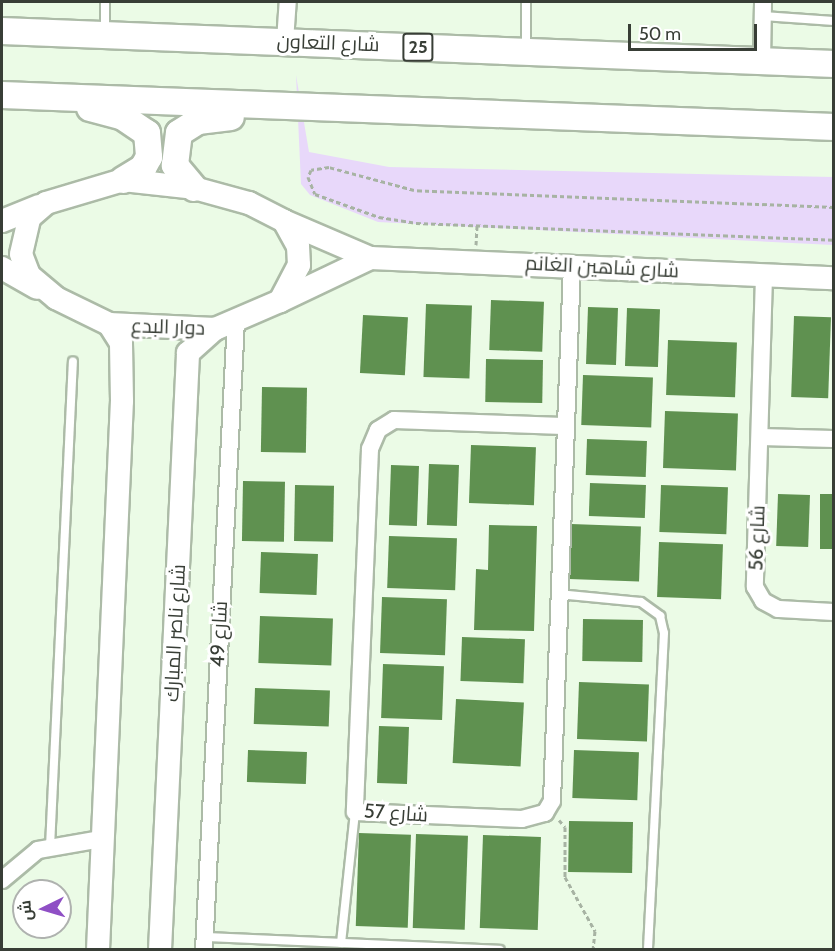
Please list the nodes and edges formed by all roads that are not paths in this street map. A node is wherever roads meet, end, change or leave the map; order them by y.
1 (105, 2) edge
2 (288, 2) edge
3 (526, 2) edge
4 (763, 9) edge
5 (834, 21) edge
6 (2, 31) edge
7 (105, 34) junction
8 (285, 41) junction
9 (526, 51) junction
10 (762, 61) junction
11 (834, 64) edge
12 (2, 95) edge
13 (46, 96) junction
14 (300, 108) junction
15 (834, 127) edge
16 (123, 180) junction
17 (194, 188) junction
18 (46, 203) junction
19 (284, 221) junction
20 (2, 222) edge
21 (370, 258) junction
22 (572, 265) junction
23 (2, 268) edge
24 (764, 276) junction
25 (834, 278) edge
26 (56, 298) junction
27 (280, 301) junction
28 (236, 320) junction
29 (109, 324) junction
30 (215, 329) junction
31 (73, 362) dead end
32 (563, 426) junction
33 (760, 437) junction
34 (834, 439) edge
35 (558, 594) junction
36 (834, 612) edge
37 (355, 812) junction
38 (101, 839) junction
39 (50, 847) junction
40 (2, 880) edge
41 (204, 943) edge
42 (341, 943) junction
43 (98, 950) edge
44 (160, 950) edge
45 (500, 950) edge
46 (648, 950) edge

1 - 7 lane
2 - 8 street
3 - 9 lane
4 - 5 lane
4 - 10 street
6 - 7 main road, شارع التعاون / 25
7 - 8 main road, شارع التعاون / 25
8 - 9 main road, شارع التعاون / 25
9 - 10 main road, شارع التعاون / 25
10 - 11 main road, شارع التعاون / 25
12 - 13 main road
13 - 14 main road
13 - 16 main road
14 - 15 main road
14 - 17 main road
16 - 17 street
16 - 18 street
17 - 19 street
18 - 20 street
18 - 26 street, دوار البدع
19 - 21 street, شارع شاهين الغانم
19 - 27 street
21 - 22 street, شارع شاهين الغانم
21 - 27 street, شارع شاهين الغانم
22 - 24 street, شارع شاهين الغانم
22 - 32 street
23 - 26 street
24 - 25 street, شارع شاهين الغانم
24 - 33 street, شارع 56
26 - 29 street, دوار البدع
27 - 28 street, دوار البدع
28 - 30 street, دوار البدع
28 - 41 street, شارع 49
29 - 30 street, دوار البدع
29 - 38 street
30 - 44 street, شارع ناصر المبارك
31 - 39 lane
32 - 35 street
32 - 37 street, شارع 57
33 - 34 street
33 - 36 street, شارع 56
35 - 37 street, شارع 57
35 - 46 lane
37 - 42 lane
38 - 39 street
38 - 43 street
39 - 40 street
41 - 42 lane
42 - 45 lane

